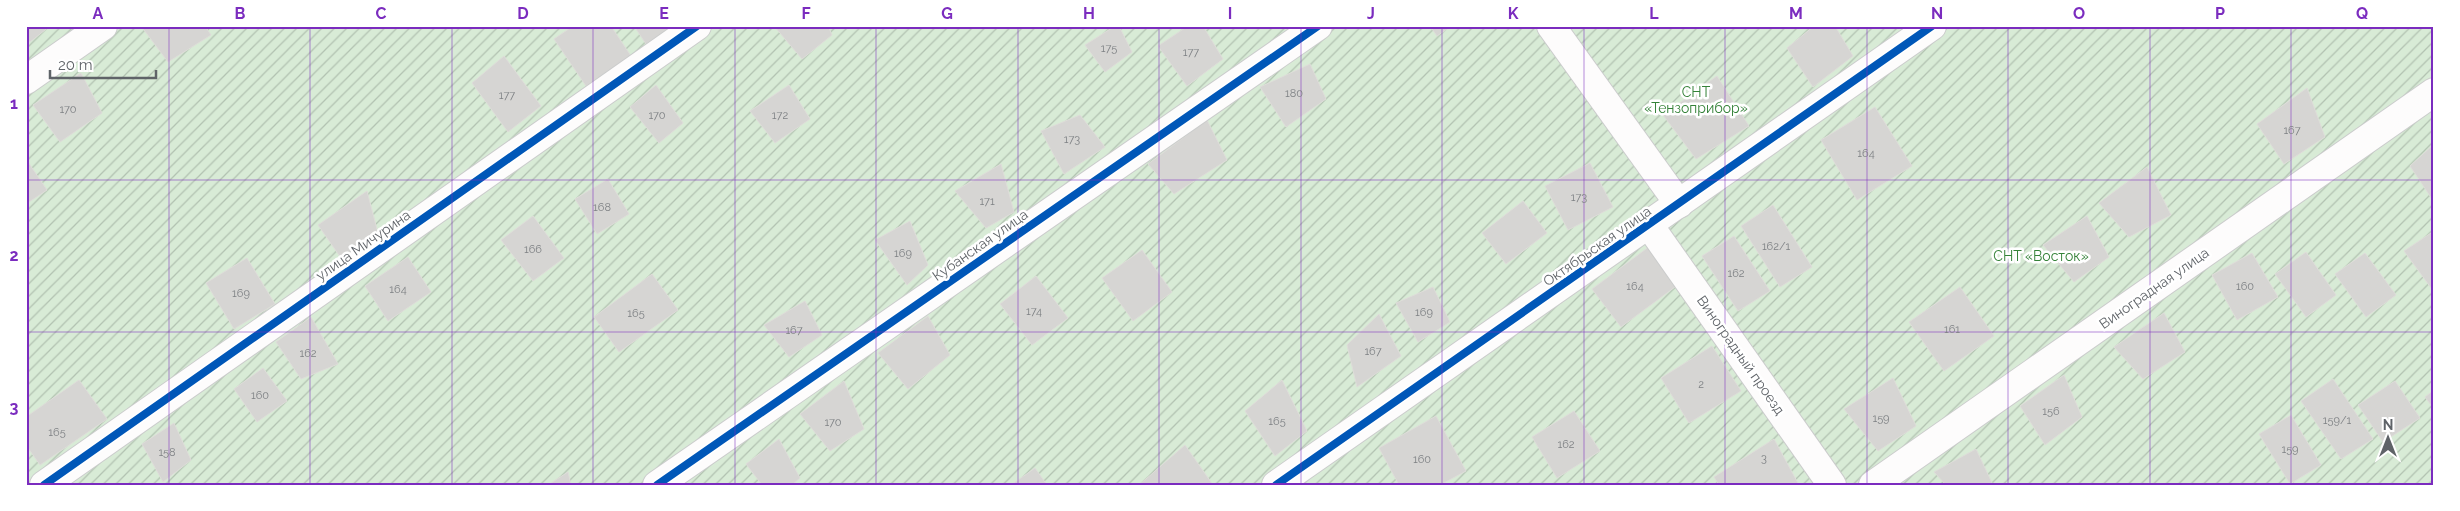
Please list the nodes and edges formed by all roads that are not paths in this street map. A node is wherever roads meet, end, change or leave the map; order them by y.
1 (103, 26) edge
2 (697, 26) edge
3 (1318, 26) edge
4 (1550, 26) edge
5 (1932, 26) edge
6 (26, 80) edge
7 (2434, 92) edge
8 (1679, 204) junction
9 (1649, 225) junction
10 (44, 485) edge
11 (657, 485) edge
12 (1276, 485) edge
13 (1832, 485) edge
14 (1873, 485) edge

1 - 6 street
2 - 10 street, улица Мичурина
3 - 11 street, Кубанская улица
4 - 8 street
5 - 8 street, Октябрьская улица
7 - 14 street, Виноградная улица
8 - 9 street, Октябрьская улица
9 - 12 street, Октябрьская улица
9 - 13 street, Виноградный проезд

